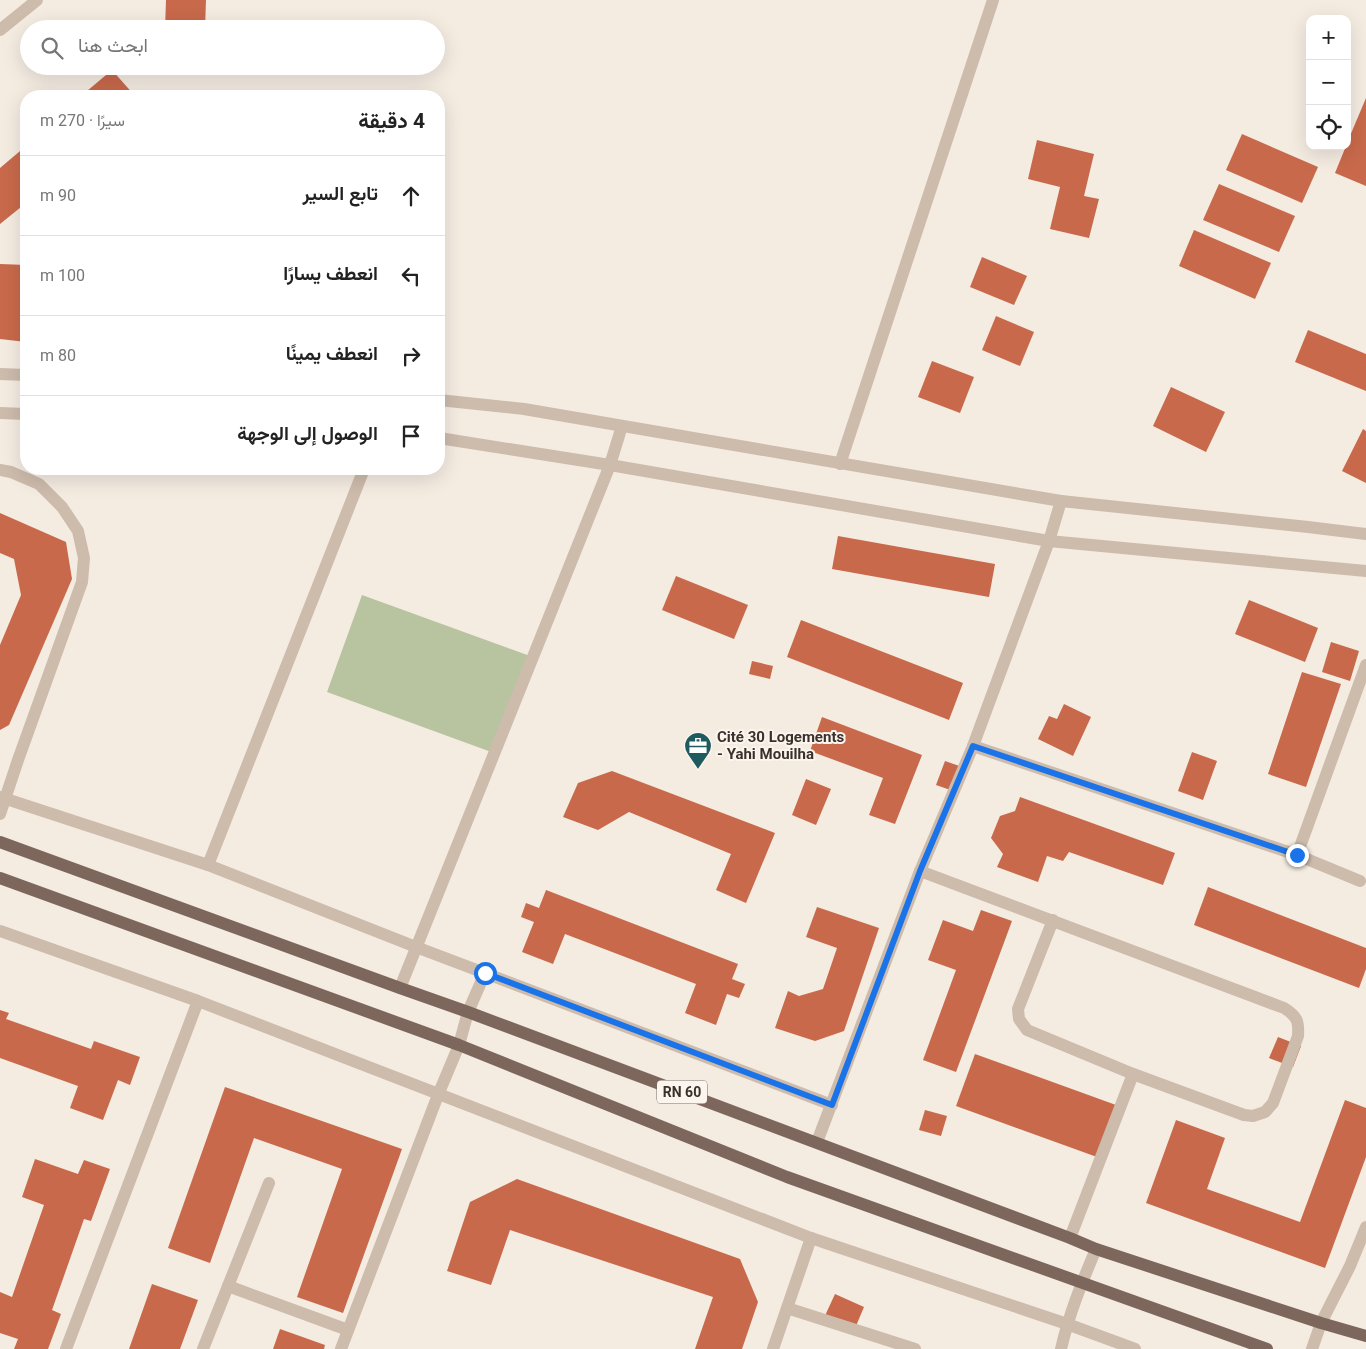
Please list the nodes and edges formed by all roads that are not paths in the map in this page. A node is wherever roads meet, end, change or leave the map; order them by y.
1 (37, 0) edge
2 (993, 0) edge
3 (0, 30) edge
4 (0, 374) edge
5 (20, 375) edge
6 (445, 401) edge
7 (0, 413) edge
8 (20, 414) edge
9 (622, 426) junction
10 (445, 439) edge
11 (610, 464) junction
12 (840, 464) junction
13 (0, 470) edge
14 (362, 475) edge
15 (1061, 501) junction
16 (1366, 534) edge
17 (1049, 541) junction
18 (1366, 571) edge
19 (1366, 665) edge
20 (973, 746) junction
21 (3, 798) edge
22 (0, 814) edge
23 (0, 842) edge
24 (1297, 855) junction
25 (208, 865) junction
26 (920, 871) junction
27 (0, 878) edge
28 (1360, 881) dead end
29 (1053, 920) junction
30 (0, 931) edge
31 (416, 947) junction
32 (485, 973) junction
33 (400, 988) junction
34 (198, 1001) junction
35 (468, 1012) junction
36 (459, 1045) junction
37 (1133, 1074) junction
38 (438, 1095) junction
39 (832, 1105) junction
40 (817, 1142) junction
41 (269, 1184) dead end
42 (1366, 1227) edge
43 (811, 1238) junction
44 (1070, 1238) junction
45 (1096, 1249) junction
46 (1082, 1283) junction
47 (228, 1286) junction
48 (787, 1308) junction
49 (1321, 1323) junction
50 (1067, 1324) junction
51 (348, 1330) junction
52 (1366, 1336) edge
53 (1233, 1337) junction
54 (66, 1349) edge
55 (203, 1349) edge
56 (341, 1349) edge
57 (773, 1349) edge
58 (915, 1349) edge
59 (1061, 1349) edge
60 (1135, 1349) edge
61 (1241, 1349) edge
62 (1267, 1349) edge
63 (1312, 1349) edge

1 - 3 street
2 - 12 street
4 - 5 street
6 - 9 street
7 - 8 street
9 - 11 street
9 - 12 street
10 - 11 street
11 - 17 street
11 - 31 street
12 - 15 street
13 - 21 street
14 - 25 street
15 - 16 street
15 - 17 street
17 - 18 street
17 - 20 street
19 - 24 street
20 - 24 street
20 - 26 street
21 - 22 street
21 - 25 street
23 - 33 main road, RN 60
24 - 28 street
25 - 31 street
26 - 29 street
26 - 39 street
27 - 36 main road, RN 60
29 - 37 street
29 - 37 street
30 - 34 street
31 - 32 street
31 - 33 street
32 - 35 street
32 - 39 street
33 - 35 main road, RN 60
34 - 38 street
34 - 54 street
35 - 36 street
35 - 40 main road, RN 60
36 - 38 street
36 - 46 main road, RN 60
37 - 44 street
38 - 43 street
38 - 51 street
39 - 40 street
40 - 44 main road, RN 60
41 - 47 street
42 - 49 street
43 - 48 street
43 - 50 street
44 - 45 main road, RN 60
45 - 46 street
45 - 49 main road, RN 60
46 - 50 street
46 - 53 main road, RN 60
47 - 51 street
47 - 55 street
48 - 57 street
48 - 58 street
49 - 52 main road, RN 60
49 - 63 street
50 - 59 street
50 - 60 street
51 - 56 street
53 - 61 main road
53 - 62 main road, RN 60

